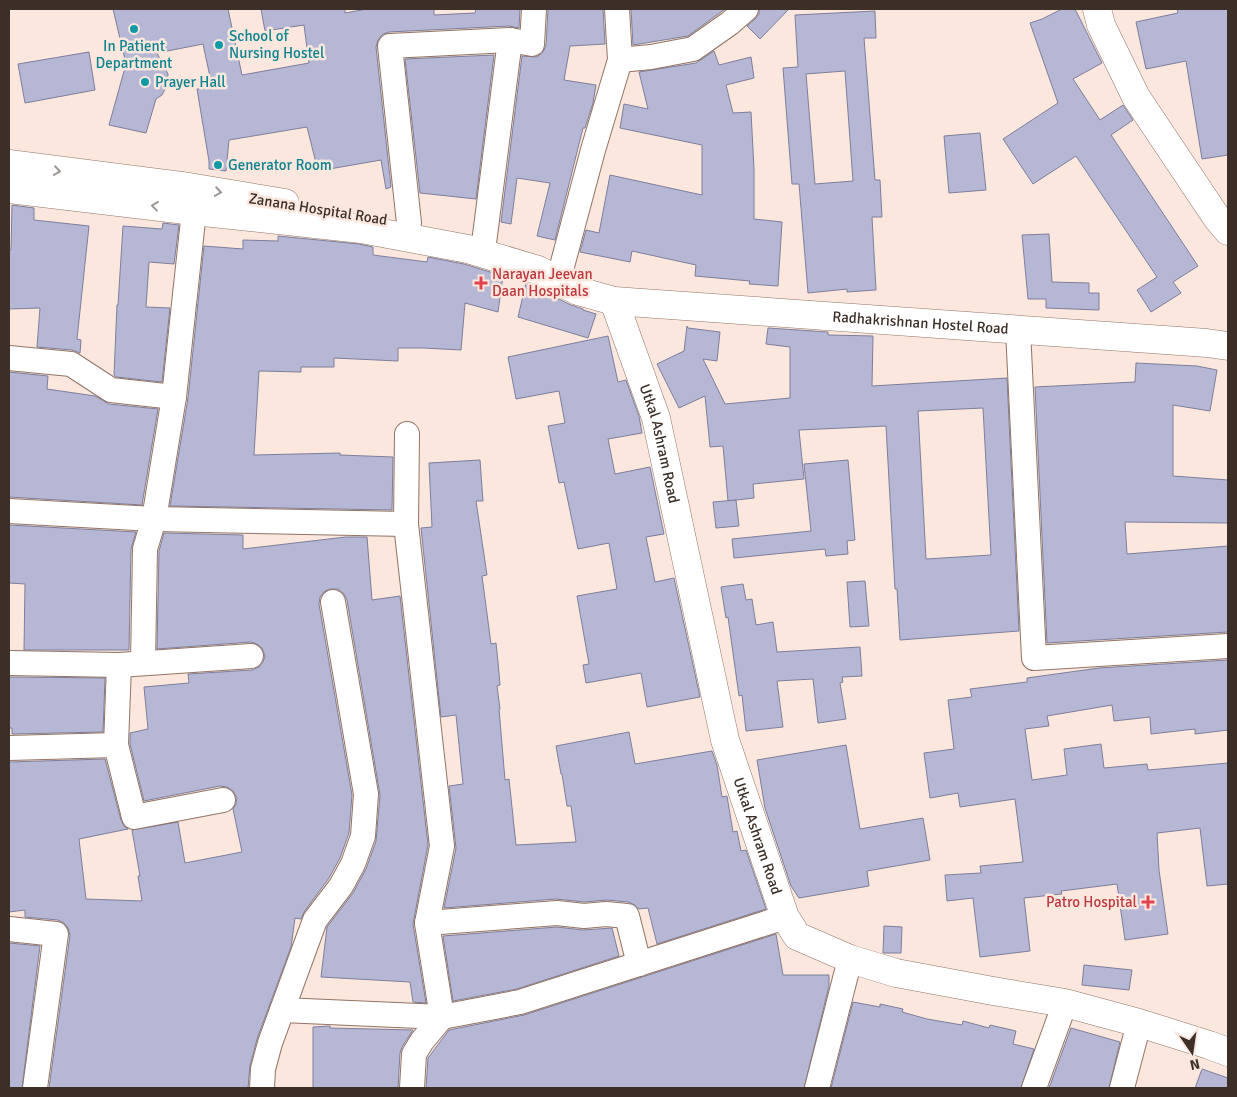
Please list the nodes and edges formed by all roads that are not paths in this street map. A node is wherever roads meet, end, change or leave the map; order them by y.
1 (534, 9) edge
2 (617, 9) edge
3 (746, 9) edge
4 (1097, 9) edge
5 (510, 40) junction
6 (620, 60) junction
7 (9, 164) edge
8 (9, 189) edge
9 (194, 211) junction
10 (409, 223) junction
11 (1228, 231) edge
12 (484, 243) junction
13 (570, 280) junction
14 (614, 301) junction
15 (1018, 330) junction
16 (1228, 346) edge
17 (9, 358) edge
18 (174, 397) junction
19 (407, 434) dead end
20 (9, 510) edge
21 (154, 519) junction
22 (406, 524) junction
23 (333, 602) dead end
24 (1228, 646) edge
25 (251, 656) dead end
26 (9, 663) edge
27 (143, 663) junction
28 (119, 665) junction
29 (116, 745) junction
30 (9, 748) edge
31 (223, 800) dead end
32 (786, 918) junction
33 (427, 923) junction
34 (9, 929) edge
35 (850, 959) junction
36 (639, 964) junction
37 (1065, 1003) junction
38 (282, 1010) junction
39 (442, 1017) junction
40 (1139, 1024) junction
41 (1228, 1052) edge
42 (34, 1088) edge
43 (262, 1088) edge
44 (412, 1088) edge
45 (817, 1088) edge
46 (1034, 1088) edge
47 (1122, 1088) edge

1 - 5 street
2 - 6 street
3 - 6 street
4 - 11 main road
5 - 10 street
5 - 12 street
6 - 13 street
7 -> 10 main road, Zanana Hospital Road
9 -> 8 main road
9 - 13 main road
9 - 18 street
10 - 12 main road, Zanana Hospital Road
12 - 13 main road, Zanana Hospital Road
13 - 14 main road, Zanana Hospital Road
14 - 15 main road, Radhakrishnan Hostel Road
14 - 32 main road, Utkal Ashram Road
15 - 16 main road, Radhakrishnan Hostel Road
15 - 24 street
17 - 18 street
18 - 21 street
19 - 22 street
20 - 21 street
21 - 22 street
21 - 27 street
22 - 33 street
23 - 38 street
25 - 27 street
26 - 28 street
27 - 28 street
28 - 29 street
29 - 30 street
29 - 31 street
32 - 35 main road, Utkal Ashram Road
32 - 36 street
33 - 36 street
33 - 39 street
34 - 42 street
35 - 37 main road, Utkal Ashram Road
35 - 45 street
36 - 39 street
37 - 40 main road, Utkal Ashram Road
37 - 46 street
38 - 39 street
38 - 43 street
39 - 44 street
40 - 41 main road, Utkal Ashram Road
40 - 47 street

